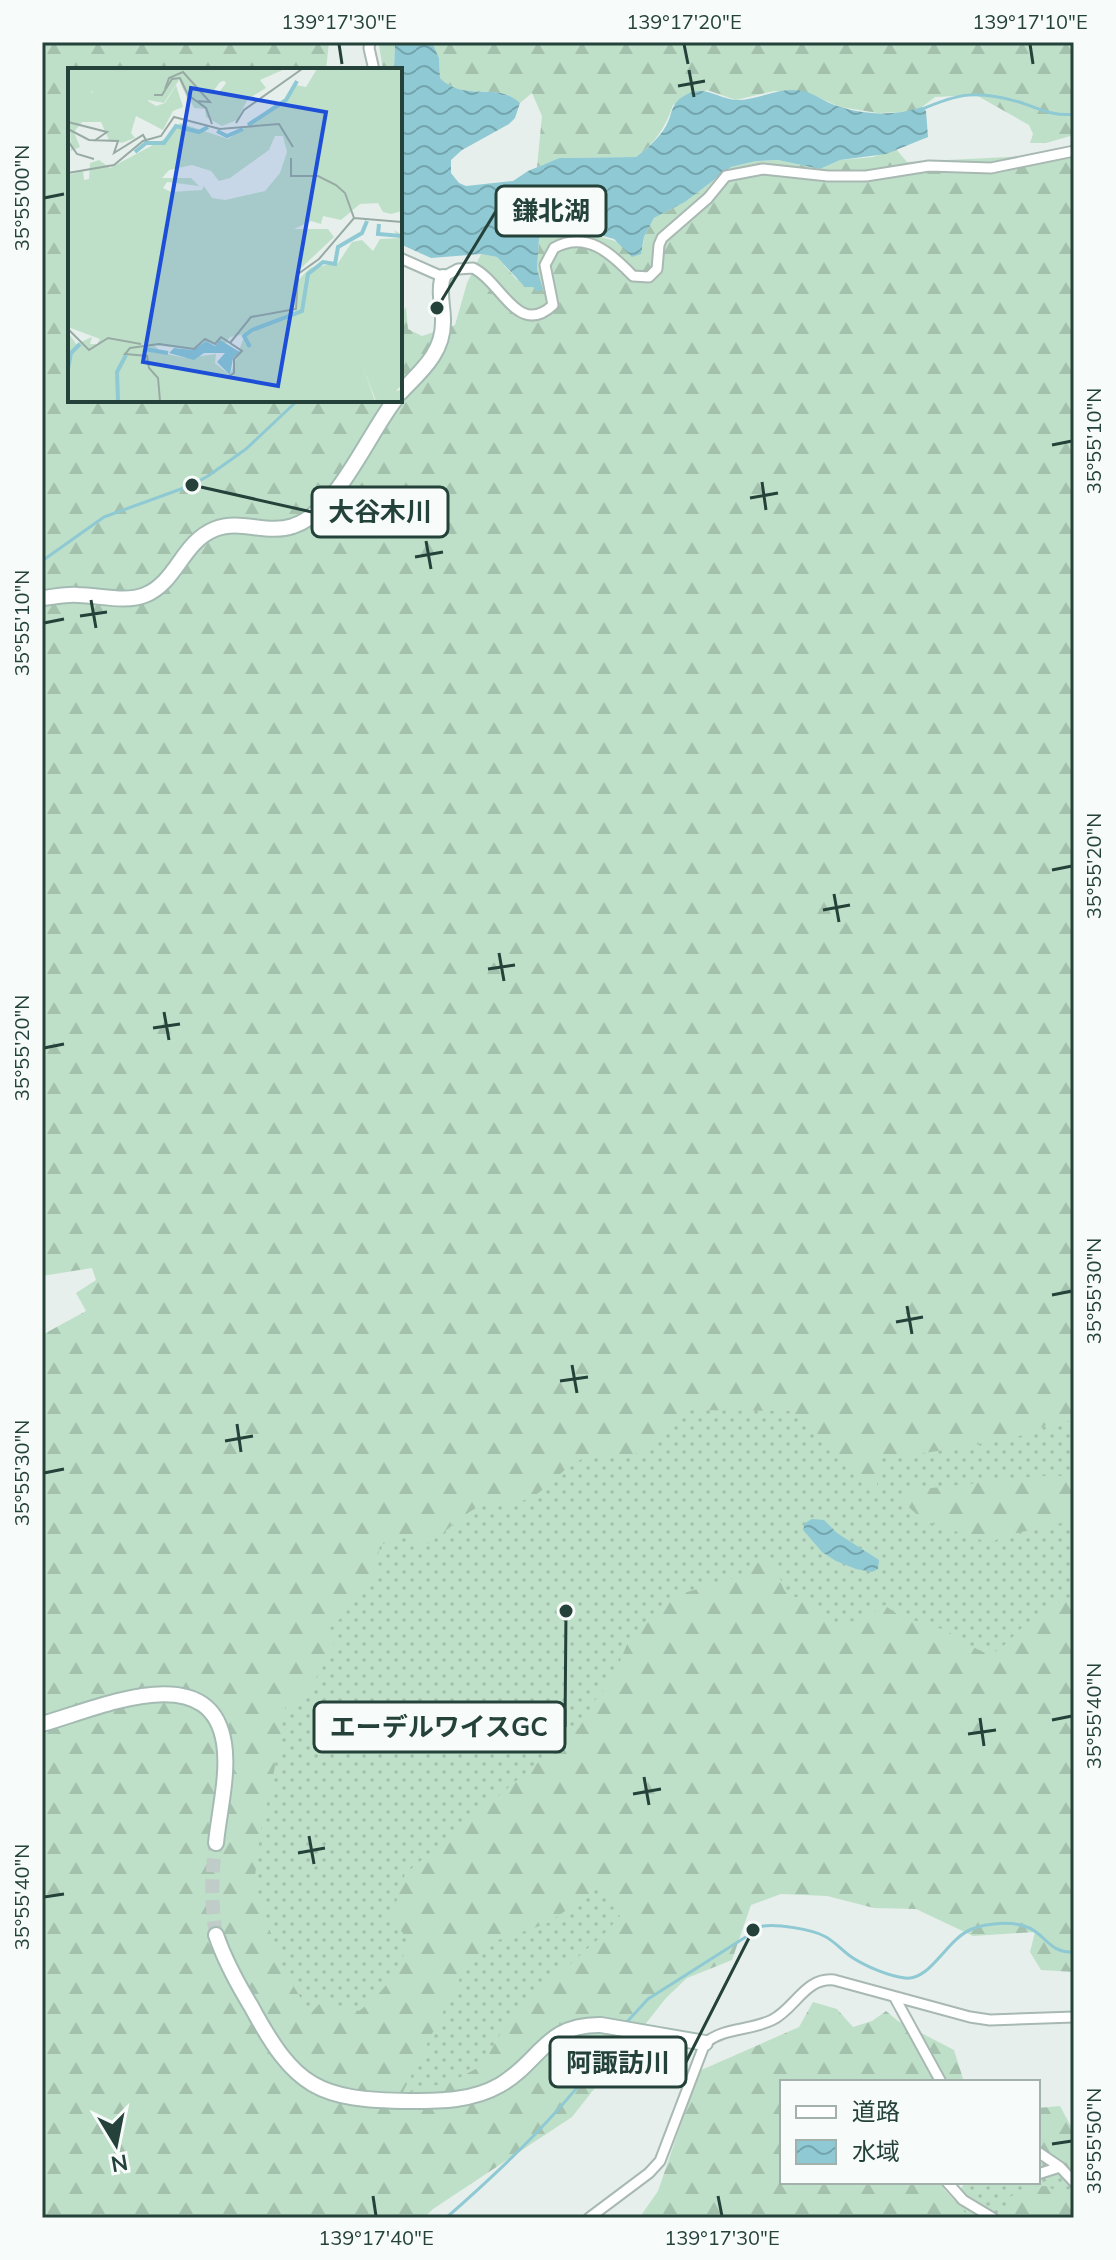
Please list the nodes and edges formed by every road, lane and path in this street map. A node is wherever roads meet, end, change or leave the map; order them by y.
1 (370, 42) edge
2 (374, 68) edge
3 (1074, 151) edge
4 (402, 259) edge
5 (443, 277) junction
6 (402, 391) edge
7 (394, 402) edge
8 (42, 598) edge
9 (42, 1724) edge
10 (216, 1843) tunnel mouth
11 (216, 1935) tunnel mouth
12 (895, 1998) junction
13 (1074, 2017) edge
14 (705, 2043) junction
15 (940, 2080) edge
16 (1040, 2153) edge
17 (1060, 2167) junction
18 (1040, 2173) edge
19 (1074, 2182) edge
20 (949, 2184) edge
21 (589, 2218) edge
22 (993, 2218) edge

1 - 2 street
3 - 5 street
4 - 5 street
5 - 6 street
7 - 8 street
9 - 10 street
11 - 14 street
12 - 13 street
12 - 14 street
12 - 15 street
14 - 21 street
16 - 17 street
17 - 18 street
17 - 19 street
20 - 22 street

